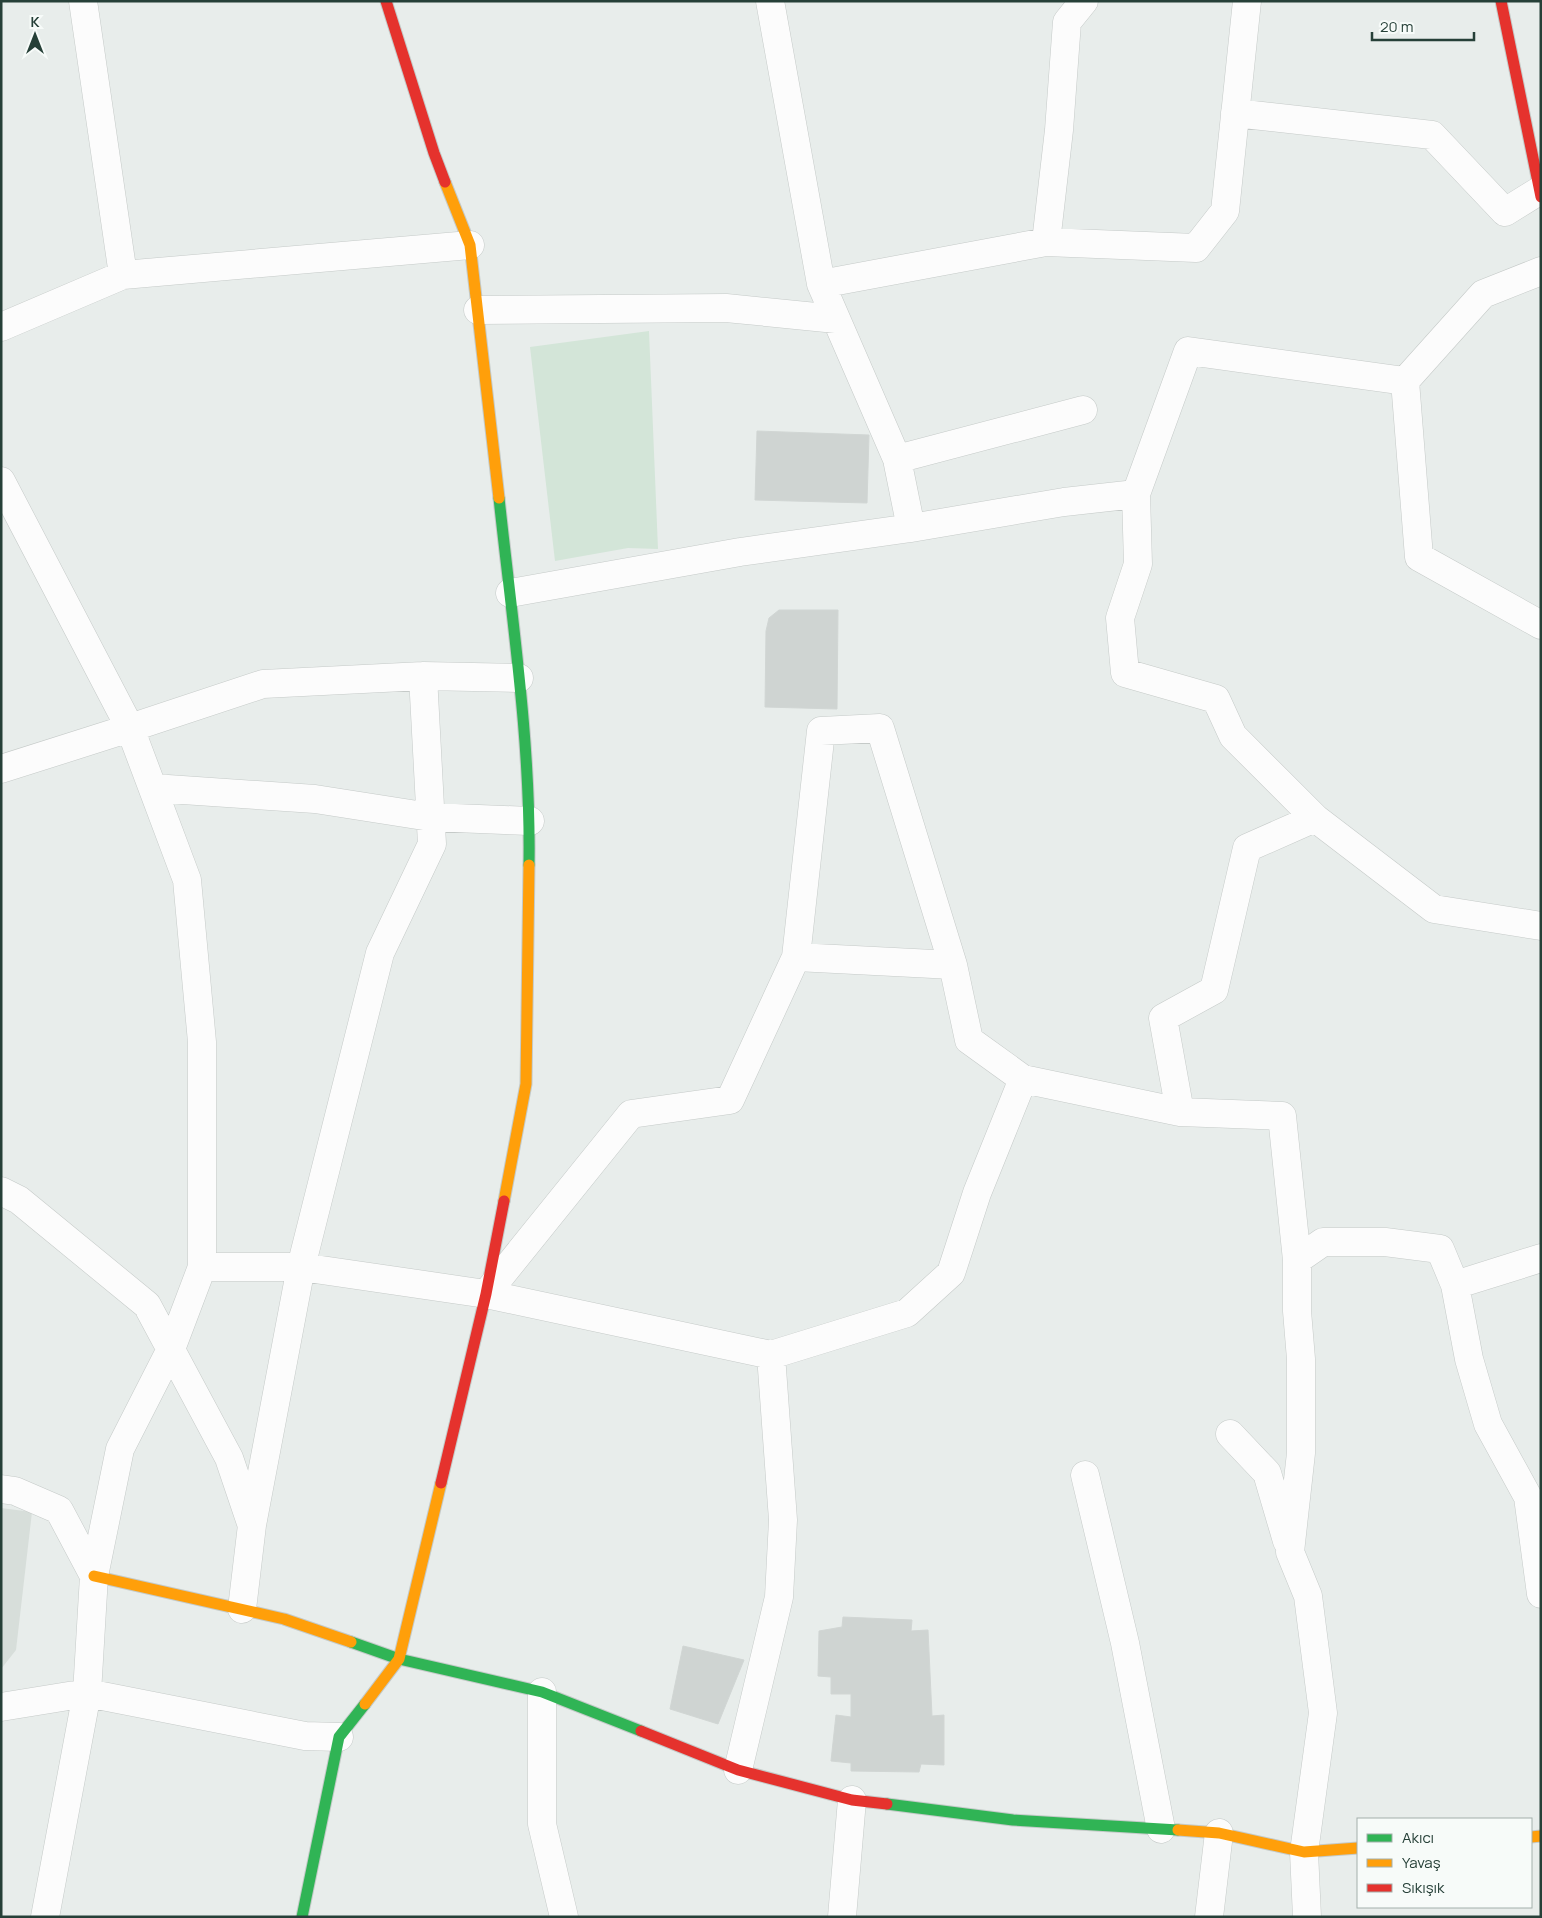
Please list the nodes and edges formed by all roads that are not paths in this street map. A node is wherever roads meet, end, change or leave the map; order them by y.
1 (83, 1) edge
2 (386, 1) edge
3 (770, 1) edge
4 (1084, 1) edge
5 (1247, 1) edge
6 (1501, 1) edge
7 (1235, 113) junction
8 (1540, 194) edge
9 (1046, 242) junction
10 (470, 245) junction
11 (1541, 272) edge
12 (123, 275) junction
13 (821, 284) junction
14 (478, 310) junction
15 (836, 319) junction
16 (1, 327) edge
17 (1405, 381) junction
18 (1082, 410) dead end
19 (897, 459) junction
20 (1, 481) edge
21 (1136, 494) junction
22 (911, 528) junction
23 (510, 592) junction
24 (1541, 625) edge
25 (423, 676) junction
26 (519, 678) junction
27 (130, 728) junction
28 (1, 769) edge
29 (153, 788) junction
30 (430, 817) junction
31 (1315, 818) junction
32 (530, 821) junction
33 (1541, 926) edge
34 (796, 957) junction
35 (953, 965) junction
36 (1023, 1079) junction
37 (1180, 1112) junction
38 (1, 1190) edge
39 (1541, 1258) edge
40 (1297, 1260) junction
41 (202, 1267) junction
42 (300, 1267) junction
43 (1455, 1285) junction
44 (486, 1294) junction
45 (171, 1349) junction
46 (771, 1354) junction
47 (1230, 1434) dead end
48 (1085, 1475) dead end
49 (1, 1489) edge
50 (252, 1525) junction
51 (1290, 1552) junction
52 (94, 1576) junction
53 (1541, 1594) edge
54 (242, 1609) junction
55 (399, 1659) junction
56 (542, 1692) junction
57 (87, 1693) junction
58 (1, 1707) edge
59 (339, 1737) junction
60 (738, 1770) junction
61 (852, 1800) junction
62 (1161, 1829) junction
63 (1220, 1833) junction
64 (1357, 1848) edge
65 (1304, 1852) junction
66 (45, 1917) edge
67 (302, 1917) edge
68 (564, 1917) edge
69 (842, 1917) edge
70 (1209, 1917) edge
71 (1307, 1917) edge

1 - 12 street
2 - 10 street
3 - 13 street
4 - 9 street
5 - 7 street
6 - 8 street
7 - 8 street
7 - 9 street
9 - 13 street
10 - 12 street
10 - 14 street
11 - 17 street
12 - 16 street
13 - 15 street
14 - 15 street
14 - 23 street
15 - 19 street
17 - 21 street
17 - 24 street
18 - 19 street
19 - 22 street
20 - 27 street
21 - 22 street
21 - 31 street
22 - 23 street
23 - 26 street
25 - 26 street
25 - 27 street
25 - 30 street
26 - 32 street
27 - 28 street
27 - 29 street
29 - 30 street
29 - 41 street
30 - 32 street
30 - 42 street
31 - 33 street
31 - 37 street
32 - 44 street
34 - 35 street
34 - 35 street
34 - 44 street
35 - 36 street
36 - 37 street
36 - 46 street
37 - 40 street
38 - 45 street
39 - 43 street
40 - 43 street
40 - 51 street
41 - 42 street
41 - 45 street
42 - 44 street
42 - 50 street
43 - 53 street
44 - 46 street
44 - 55 street
45 - 50 street
45 - 52 street
46 - 60 street
47 - 51 street
48 - 62 street
49 - 52 street
50 - 54 street
51 - 65 street
52 - 54 street
52 - 57 street
54 - 55 street
55 - 56 street
55 - 59 street
56 - 60 street
56 - 68 street
57 - 58 street
57 - 59 street
57 - 66 street
59 - 67 street
60 - 61 street
61 - 62 street
61 - 69 street
62 - 63 street
63 - 65 street
63 - 70 street
64 - 65 street
65 - 71 street

